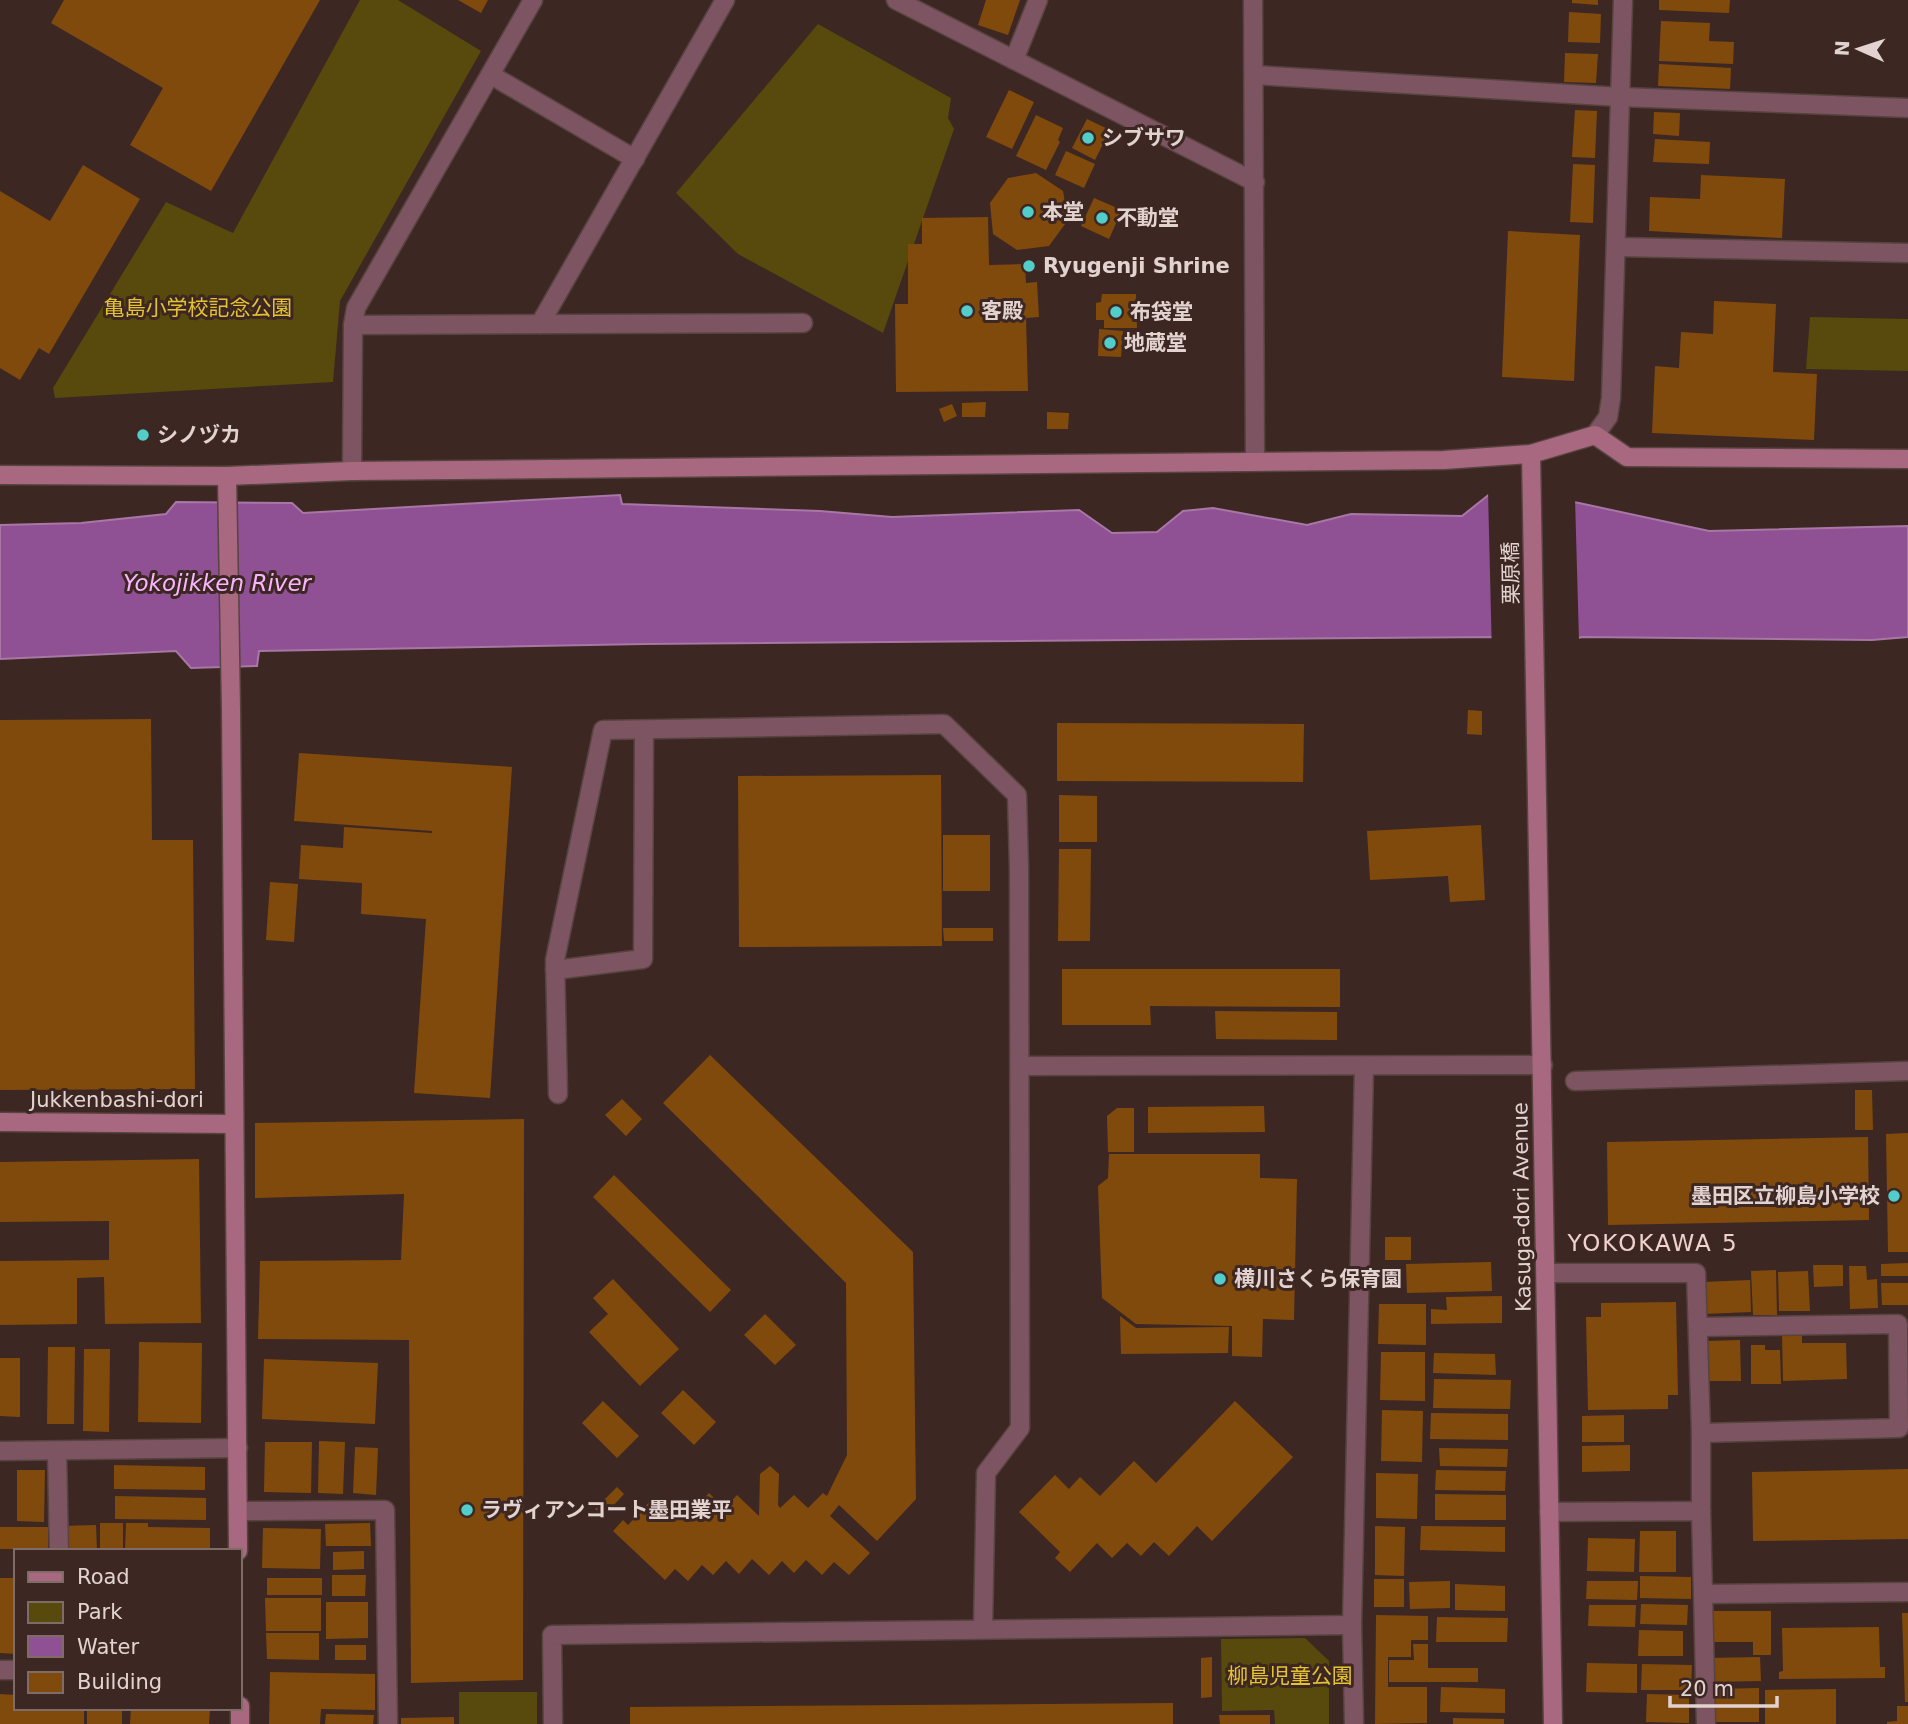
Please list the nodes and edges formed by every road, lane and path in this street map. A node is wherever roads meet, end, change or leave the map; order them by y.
1 (533, 0) edge
2 (725, 0) edge
3 (896, 0) edge
4 (1038, 0) edge
5 (1253, 0) edge
6 (1623, 0) edge
7 (1014, 60) junction
8 (491, 75) junction
9 (1254, 75) junction
10 (1621, 97) junction
11 (1908, 108) edge
12 (635, 159) junction
13 (1255, 182) junction
14 (1617, 247) junction
15 (1908, 253) edge
16 (803, 323) dead end
17 (540, 324) junction
18 (353, 325) junction
19 (1595, 435) junction
20 (1531, 454) junction
21 (1908, 459) edge
22 (1255, 461) junction
23 (352, 471) junction
24 (0, 475) edge
25 (227, 485) junction
26 (1536, 690) joint
27 (644, 730) junction
28 (555, 970) junction
29 (1543, 1065) junction
30 (1020, 1066) junction
31 (1364, 1067) junction
32 (1908, 1071) edge
33 (1575, 1081) dead end
34 (558, 1094) dead end
35 (0, 1122) edge
36 (234, 1124) junction
37 (1546, 1273) junction
38 (1699, 1327) junction
39 (1701, 1433) junction
40 (238, 1448) junction
41 (0, 1451) edge
42 (57, 1451) junction
43 (238, 1511) junction
44 (1702, 1511) junction
45 (1549, 1512) junction
46 (59, 1549) edge
47 (238, 1549) edge
48 (1908, 1592) edge
49 (1703, 1594) junction
50 (1352, 1625) junction
51 (983, 1628) junction
52 (388, 1724) edge
53 (553, 1724) edge
54 (1354, 1724) edge
55 (1553, 1724) edge
56 (1706, 1724) edge

1 - 8 street
2 - 12 street
3 - 7 street
4 - 7 street
5 - 9 street
6 - 10 street
7 - 13 street
8 - 12 street
8 - 18 street
9 - 10 street
9 - 13 street
10 - 11 street
10 - 14 street
12 - 17 street
13 - 22 street
14 - 15 street
14 - 19 street
16 - 17 street
17 - 18 street
18 - 23 street
19 - 20 street
19 - 21 street
20 - 22 street
20 - 26 street, 栗原橋
22 - 23 street
23 - 25 street
24 - 25 street
25 - 36 street
26 - 29 street, Kasuga-dori Avenue
27 - 28 street
27 - 28 street
27 - 30 street
28 - 34 street
29 - 31 street
29 - 37 street, Kasuga-dori Avenue
30 - 31 street
30 - 51 street
31 - 50 street
32 - 33 street
35 - 36 street, Jukkenbashi-dori
36 - 40 street
37 - 38 street
37 - 45 street, Kasuga-dori Avenue
38 - 39 street
38 - 39 street
39 - 44 street
40 - 42 street
40 - 43 street
41 - 42 street
42 - 46 street
43 - 47 street
43 - 52 street
44 - 45 street
44 - 49 street
45 - 55 street, Kasuga-dori Avenue
48 - 49 street
49 - 56 street
50 - 51 street
50 - 54 street
51 - 53 street

